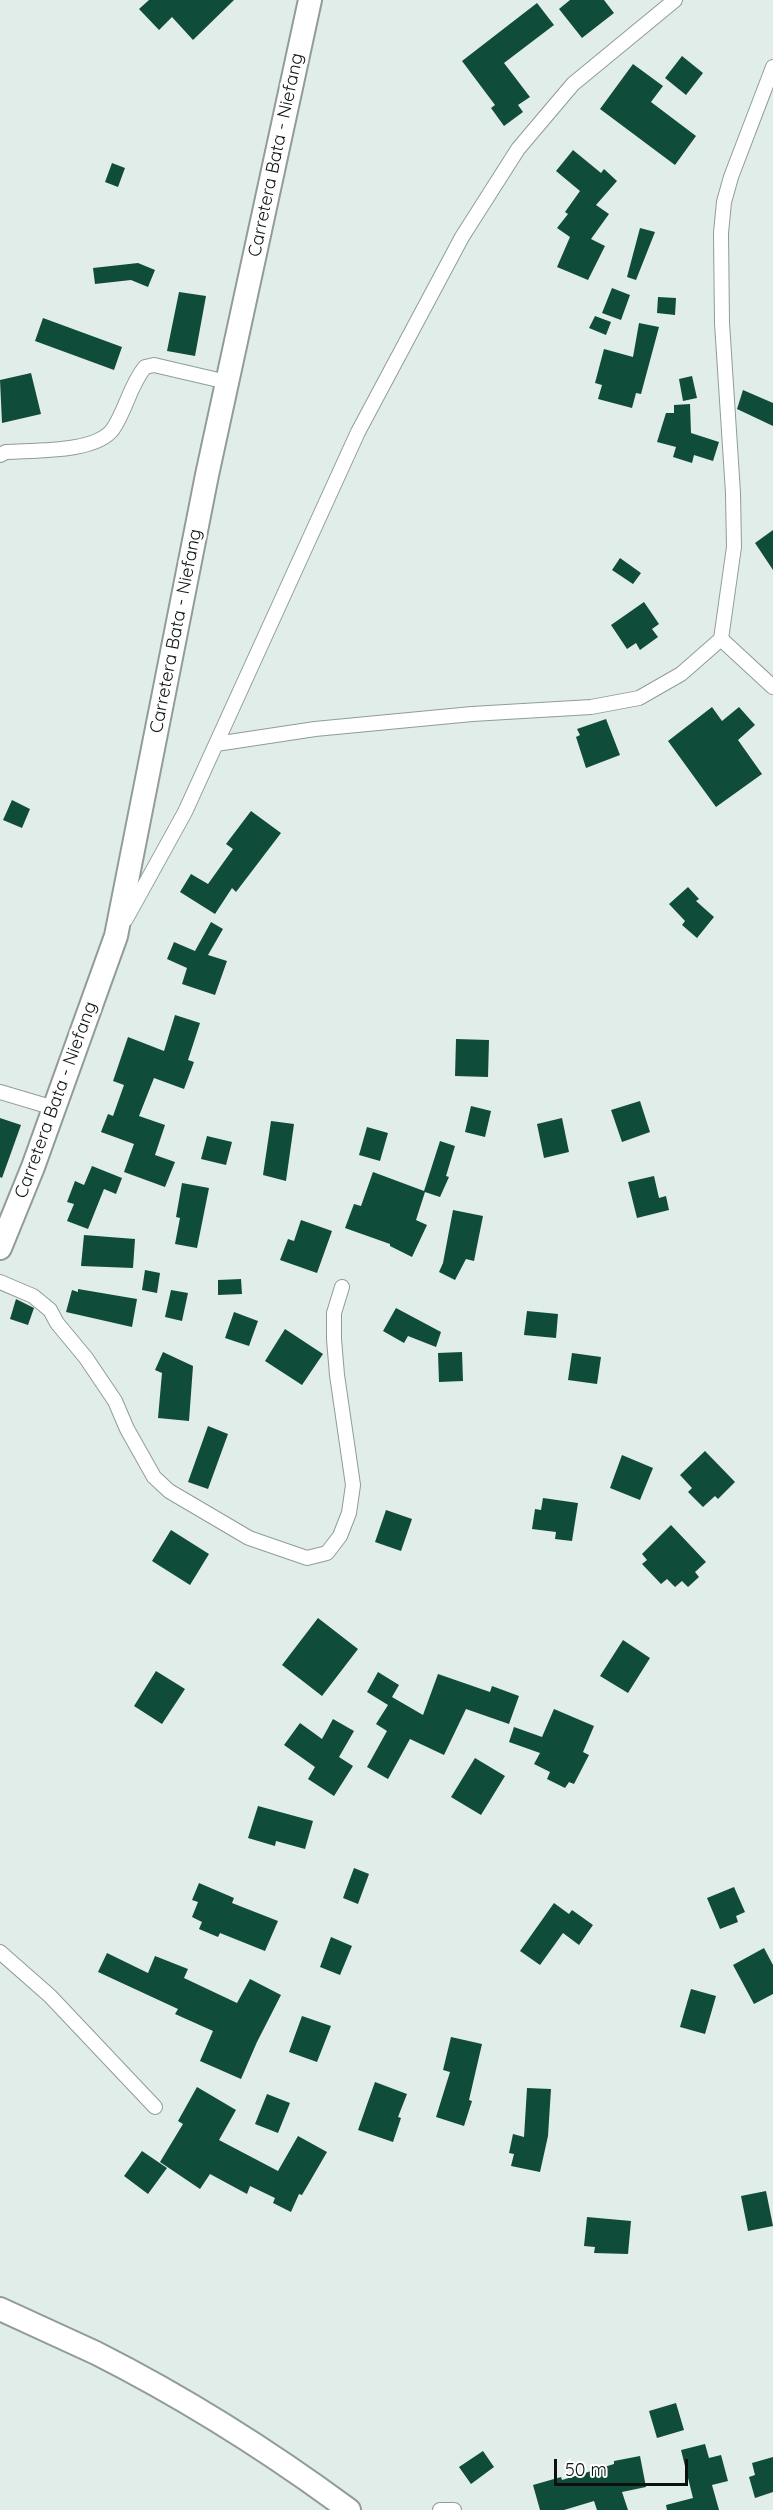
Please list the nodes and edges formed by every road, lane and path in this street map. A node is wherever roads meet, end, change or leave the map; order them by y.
1 (310, 0) edge
2 (675, 0) edge
3 (773, 67) edge
4 (227, 382) junction
5 (0, 455) edge
6 (721, 639) junction
7 (773, 687) edge
8 (216, 744) junction
9 (116, 936) junction
10 (0, 1092) edge
11 (54, 1108) junction
12 (0, 1248) edge
13 (0, 1282) edge
14 (342, 1287) dead end
15 (0, 1952) edge
16 (155, 2107) dead end
17 (0, 2310) edge
18 (349, 2510) edge
19 (440, 2510) edge
20 (454, 2510) edge

1 - 4 main road, Carretera Bata - Niefang
2 - 8 street
3 - 6 street
4 - 5 street
4 - 9 main road, Carretera Bata - Niefang
6 - 7 street
6 - 8 street
8 - 9 street
9 - 11 main road, Carretera Bata - Niefang
10 - 11 street
11 - 12 main road, Carretera Bata - Niefang
13 - 14 street
15 - 16 street
17 - 18 main road
19 - 20 street

